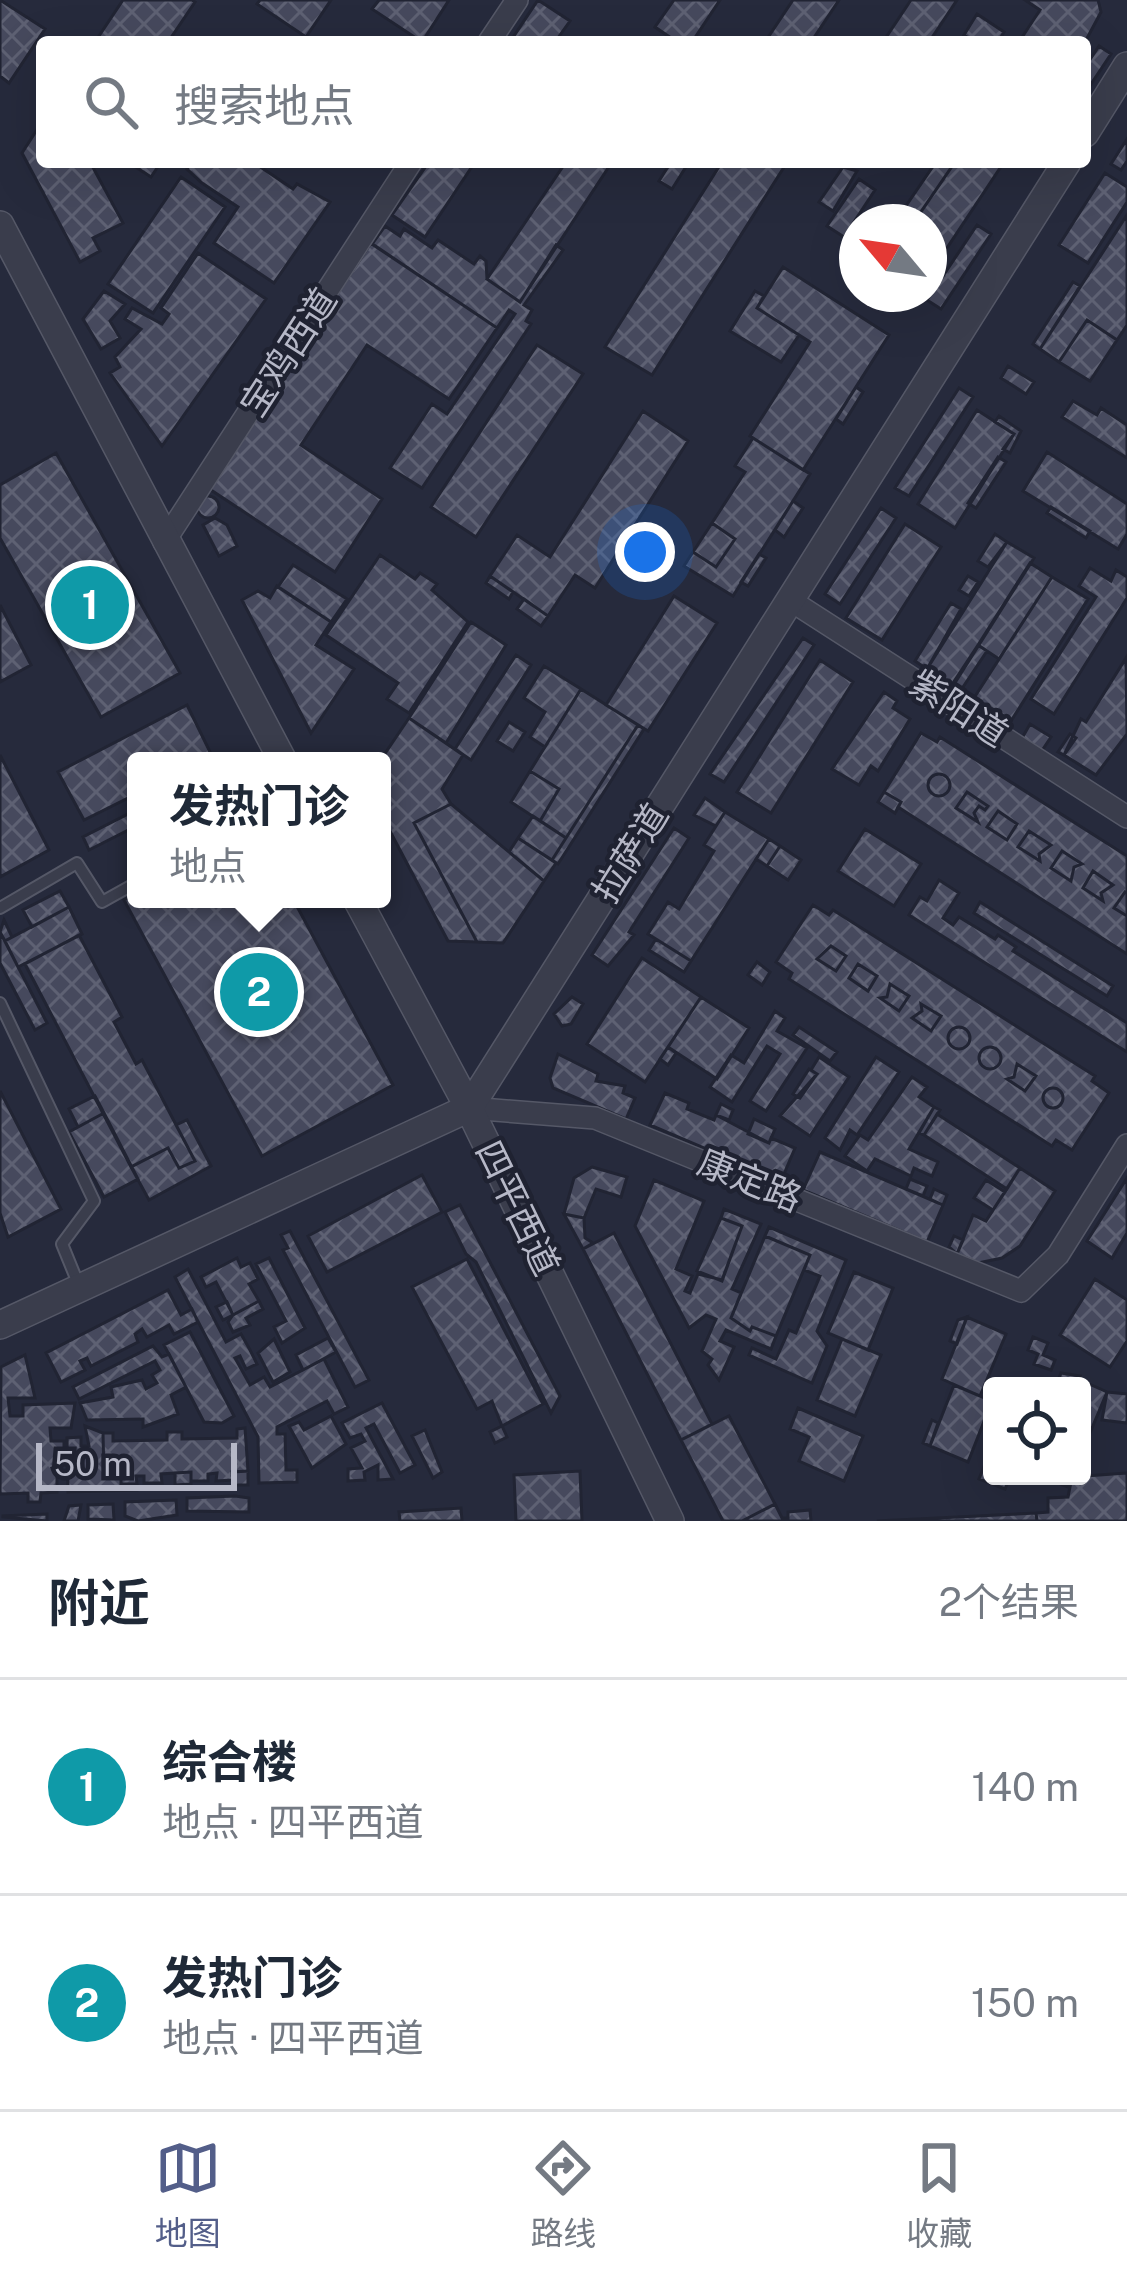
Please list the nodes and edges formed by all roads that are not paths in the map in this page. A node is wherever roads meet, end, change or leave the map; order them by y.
1 (517, 0) edge
2 (493, 36) edge
3 (1127, 66) edge
4 (1091, 123) edge
5 (407, 168) edge
6 (1062, 168) edge
7 (0, 224) edge
8 (164, 542) junction
9 (790, 600) junction
10 (278, 752) edge
11 (1127, 817) edge
12 (127, 888) edge
13 (0, 908) edge
14 (362, 908) edge
15 (0, 1003) edge
16 (469, 1108) junction
17 (1127, 1145) edge
18 (80, 1288) junction
19 (0, 1325) edge
20 (670, 1521) edge

1 - 2 street
3 - 4 street
5 - 8 street, 宝鸡西道
6 - 9 street, 拉萨道
7 - 8 street
8 - 10 street
9 - 11 street, 紫阳道
9 - 16 street, 拉萨道
12 - 13 lane
14 - 16 street, 四平西道
15 - 18 lane
16 - 17 street, 康定路
16 - 18 street
16 - 20 street, 四平西道
18 - 19 street

